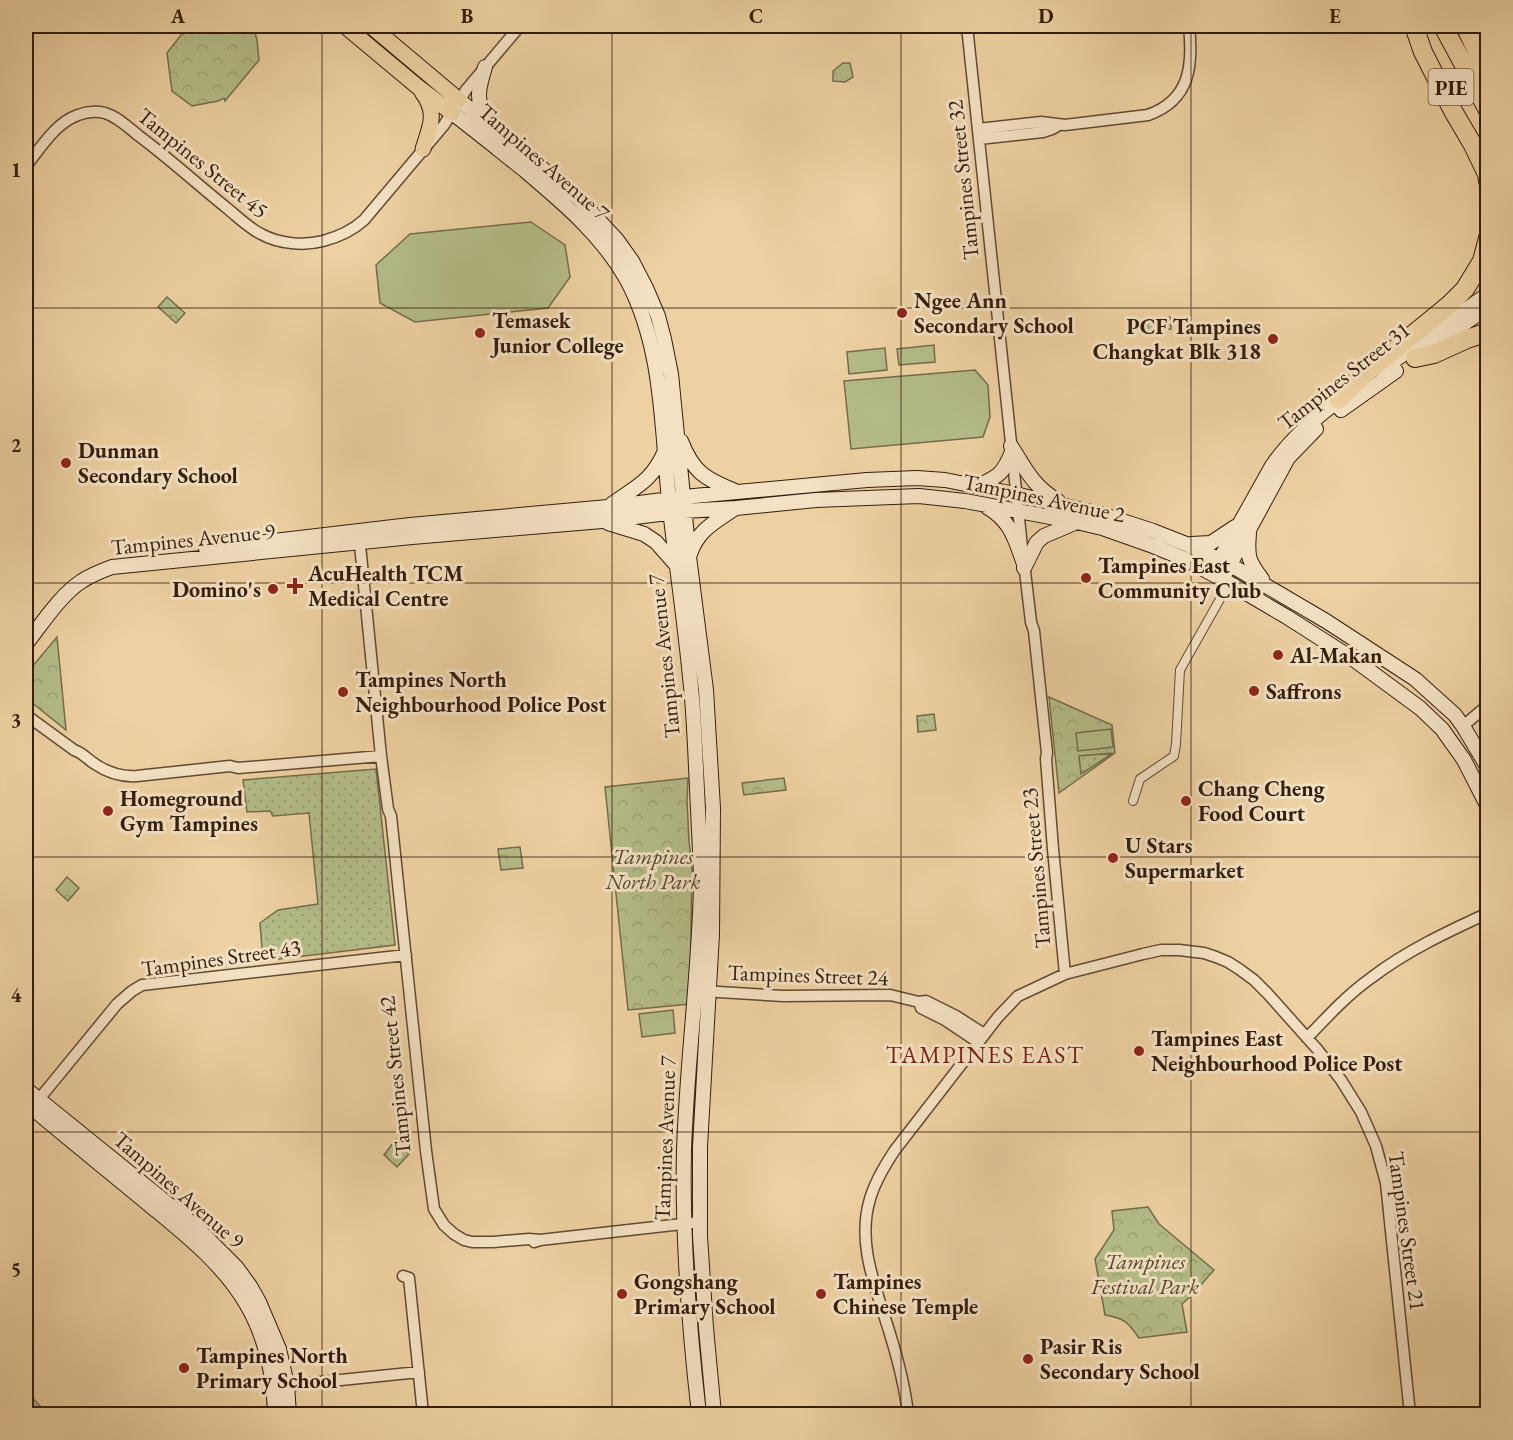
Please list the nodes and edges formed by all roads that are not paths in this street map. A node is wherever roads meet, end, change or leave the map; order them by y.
1 (345, 26) edge
2 (371, 26) edge
3 (520, 26) edge
4 (967, 26) edge
5 (1189, 26) edge
6 (1414, 26) edge
7 (1443, 26) edge
8 (1453, 26) edge
9 (1465, 26) edge
10 (485, 67) junction
11 (1488, 75) edge
12 (418, 87) junction
13 (1488, 96) edge
14 (456, 107) junction
15 (1488, 110) edge
16 (487, 124) junction
17 (979, 134) junction
18 (423, 149) junction
19 (1488, 149) edge
20 (26, 166) edge
21 (1488, 181) edge
22 (1488, 238) edge
23 (1488, 294) edge
24 (1488, 307) edge
25 (1488, 332) edge
26 (1415, 358) junction
27 (1340, 400) junction
28 (676, 428) junction
29 (665, 449) junction
30 (1011, 449) junction
31 (978, 486) junction
32 (737, 492) junction
33 (1015, 494) junction
34 (982, 504) junction
35 (676, 505) junction
36 (608, 507) junction
37 (1067, 507) junction
38 (736, 508) junction
39 (1017, 511) junction
40 (602, 521) junction
41 (1077, 522) junction
42 (1245, 526) junction
43 (359, 537) junction
44 (1186, 544) junction
45 (689, 557) junction
46 (1225, 562) junction
47 (1024, 566) junction
48 (678, 567) junction
49 (1220, 581) junction
50 (1267, 585) junction
51 (26, 632) edge
52 (26, 644) edge
53 (1395, 666) junction
54 (1488, 705) edge
55 (1420, 708) junction
56 (26, 715) edge
57 (1463, 726) junction
58 (381, 756) junction
59 (1488, 768) edge
60 (1133, 801) dead end
61 (1488, 807) edge
62 (1488, 913) edge
63 (404, 956) junction
64 (1065, 974) junction
65 (702, 991) junction
66 (981, 1038) junction
67 (1307, 1038) junction
68 (26, 1089) edge
69 (30, 1106) edge
70 (700, 1222) junction
71 (684, 1223) junction
72 (416, 1376) junction
73 (280, 1390) junction
74 (275, 1414) edge
75 (289, 1414) edge
76 (416, 1414) edge
77 (423, 1414) edge
78 (699, 1414) edge
79 (714, 1414) edge
80 (908, 1414) edge
81 (1410, 1414) edge

1 - 12 main road, Tampines Avenue 7
2 - 14 main road, Tampines Avenue 7
3 - 10 street, Tampines Street 45
4 - 17 street, Tampines Street 32
5 - 17 street
6 - 19 highway, PIE
6 - 21 highway
7 - 15 highway, PIE
8 - 13 highway
9 - 11 highway
10 - 14 street, Tampines Street 45
10 - 16 main road
12 - 14 main road, Tampines Avenue 7
12 - 18 main road
14 - 16 main road, Tampines Avenue 7
14 - 18 street, Tampines Street 45
14 - 29 main road, Tampines Avenue 7
16 - 28 main road, Tampines Avenue 7
17 - 30 street, Tampines Street 32
18 - 20 street, Tampines Street 45
22 - 27 highway
23 - 27 main road, Tampines Street 31
24 - 26 main road, Tampines Street 31
25 - 26 highway
26 - 42 main road, Tampines Street 31
27 - 42 main road, Tampines Street 31
28 - 32 main road
28 - 35 main road, Tampines Avenue 7
29 - 35 main road, Tampines Avenue 7
29 - 36 main road
30 - 31 main road
30 - 33 street, Tampines Street 32
30 - 37 main road
31 - 32 main road, Tampines Avenue 2
31 - 33 main road, Tampines Avenue 2
32 - 35 main road, Tampines Avenue 2
33 - 37 main road, Tampines Avenue 2
33 - 39 street, Tampines Street 32
34 - 38 main road, Tampines Avenue 2
34 - 39 main road, Tampines Avenue 2
34 - 47 main road
35 - 36 main road, Tampines Avenue 9
35 - 38 main road, Tampines Avenue 2
35 - 40 main road, Tampines Avenue 9
35 - 45 main road, Tampines Avenue 7
35 - 48 main road, Tampines Avenue 7
36 - 43 main road, Tampines Avenue 9
37 - 44 main road, Tampines Avenue 2
38 - 45 main road
39 - 41 main road, Tampines Avenue 2
39 - 47 street, Tampines Street 23
40 - 43 main road, Tampines Avenue 9
40 - 48 main road
41 - 47 main road
41 - 49 main road, Tampines Avenue 2
42 - 44 main road
42 - 46 main road, Tampines Street 31
42 - 50 main road
43 - 51 main road, Tampines Avenue 9
43 - 52 main road, Tampines Avenue 9
43 - 58 street, Tampines Street 42
44 - 46 main road, Tampines Avenue 2
45 - 65 main road, Tampines Avenue 7
46 - 49 main road, Tampines Street 31
46 - 50 main road, Tampines Avenue 2
47 - 64 street, Tampines Street 23
48 - 65 main road, Tampines Avenue 7
49 - 55 main road, Tampines Avenue 2
49 - 60 street
50 - 53 main road, Tampines Avenue 2
53 - 55 main road
53 - 57 main road, Tampines Avenue 2
54 - 57 street
55 - 61 main road, Tampines Avenue 2
56 - 58 street
57 - 59 main road, Tampines Avenue 2
58 - 63 street, Tampines Street 42
62 - 67 street
63 - 69 street, Tampines Street 43
63 - 71 street, Tampines Street 42
64 - 66 street, Tampines Street 21
64 - 67 street, Tampines Street 21
65 - 66 street, Tampines Street 24
65 - 70 main road, Tampines Avenue 7
65 - 71 main road, Tampines Avenue 7
66 - 80 street, Tampines Street 21
67 - 81 street, Tampines Street 21
68 - 69 main road, Tampines Avenue 9
69 - 73 main road, Tampines Avenue 9
70 - 71 street, Tampines Street 42
70 - 79 main road, Tampines Avenue 7
71 - 78 main road, Tampines Avenue 7
72 - 72 street
72 - 73 street
72 - 76 street
72 - 77 street
73 - 74 main road, Tampines Avenue 9
73 - 75 main road, Tampines Avenue 9

